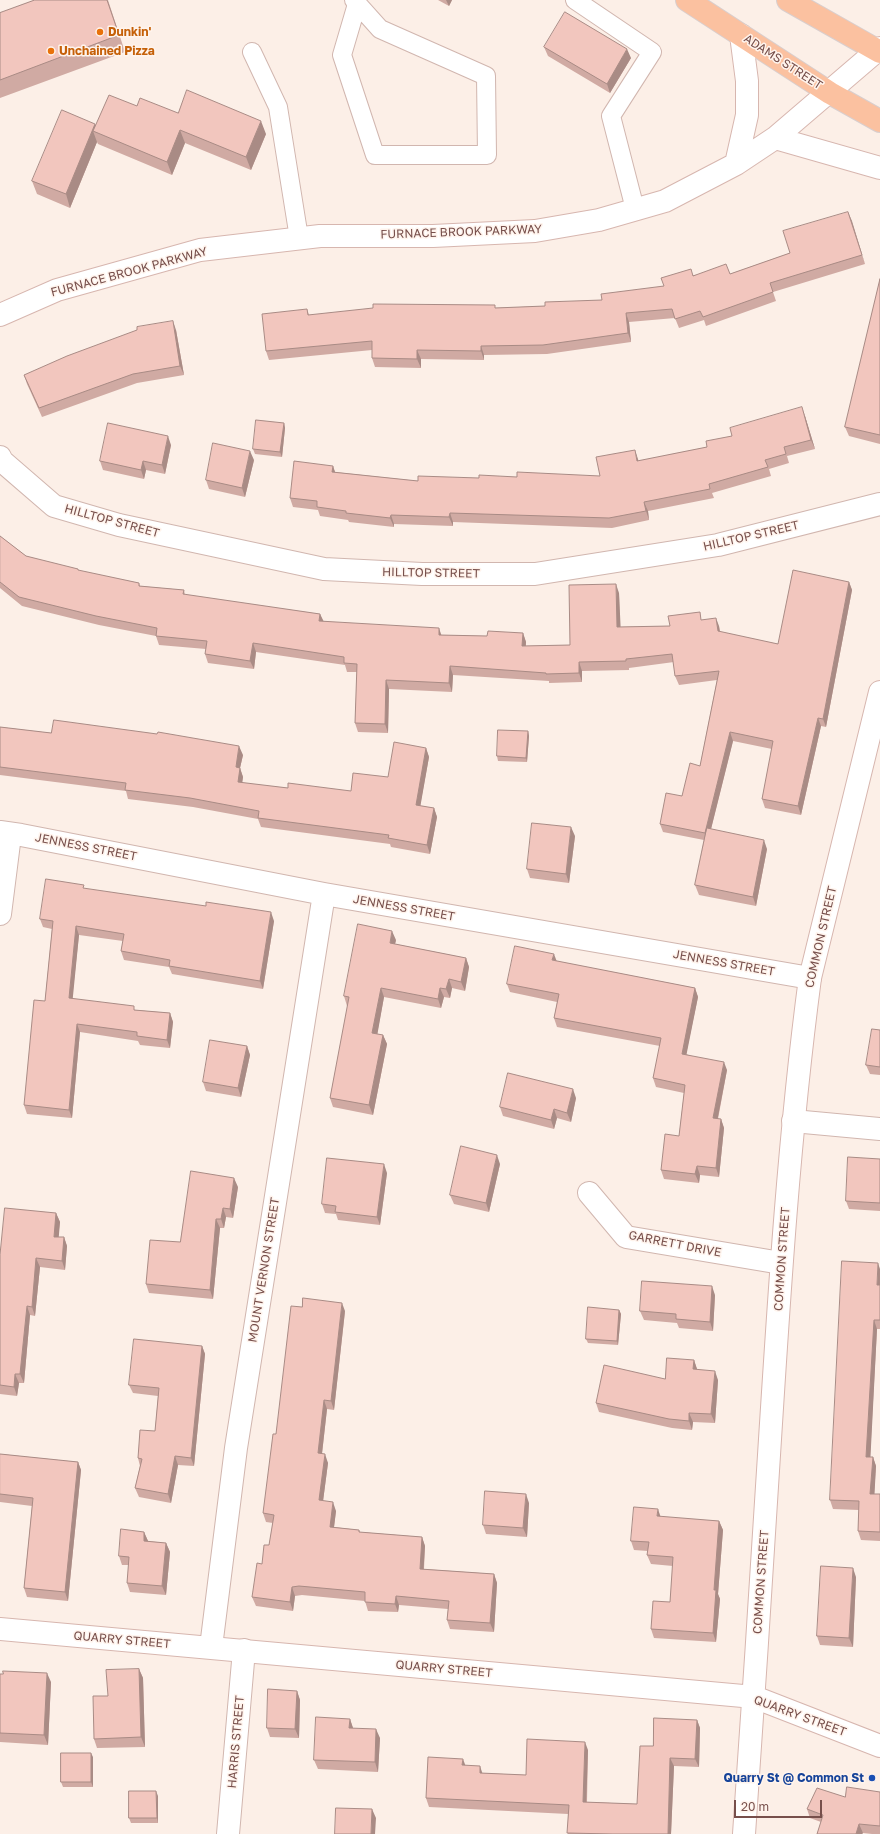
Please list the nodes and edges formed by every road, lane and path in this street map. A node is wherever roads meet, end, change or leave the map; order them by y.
1 (575, 0) edge
2 (687, 0) edge
3 (788, 0) edge
4 (355, 2) edge
5 (741, 35) junction
6 (879, 51) edge
7 (252, 52) dead end
8 (830, 93) junction
9 (880, 121) edge
10 (775, 138) junction
11 (736, 164) junction
12 (880, 168) edge
13 (635, 210) junction
14 (300, 238) junction
15 (0, 315) edge
16 (0, 457) edge
17 (880, 504) edge
18 (880, 692) edge
19 (5, 834) edge
20 (324, 894) junction
21 (0, 914) edge
22 (810, 978) junction
23 (793, 1121) junction
24 (880, 1129) edge
25 (589, 1193) dead end
26 (781, 1263) junction
27 (0, 1629) edge
28 (211, 1647) junction
29 (244, 1650) junction
30 (754, 1697) junction
31 (880, 1746) edge
32 (228, 1834) edge
33 (744, 1834) edge

1 - 13 lane
2 - 5 main road, ADAMS STREET
3 - 6 main road
4 - 4 lane
5 - 8 main road, ADAMS STREET
5 - 11 street
6 - 8 street, FURNACE BROOK PARKWAY
7 - 14 lane
8 - 9 main road, ADAMS STREET
8 - 10 street, FURNACE BROOK PARKWAY
10 - 11 street, FURNACE BROOK PARKWAY
10 - 12 street
11 - 13 street, FURNACE BROOK PARKWAY
13 - 14 street, FURNACE BROOK PARKWAY
14 - 15 street, FURNACE BROOK PARKWAY
16 - 17 street, HILLTOP STREET
18 - 22 street, COMMON STREET
19 - 20 street, JENNESS STREET
19 - 21 street
20 - 22 street, JENNESS STREET
20 - 28 street, MOUNT VERNON STREET
22 - 23 street, COMMON STREET
23 - 24 street
23 - 26 street, COMMON STREET
25 - 26 street, GARRETT DRIVE
26 - 30 street, COMMON STREET
27 - 28 street, QUARRY STREET
28 - 29 street, QUARRY STREET
29 - 30 street, QUARRY STREET
29 - 32 street, HARRIS STREET
30 - 31 street, QUARRY STREET
30 - 33 street, COMMON STREET

